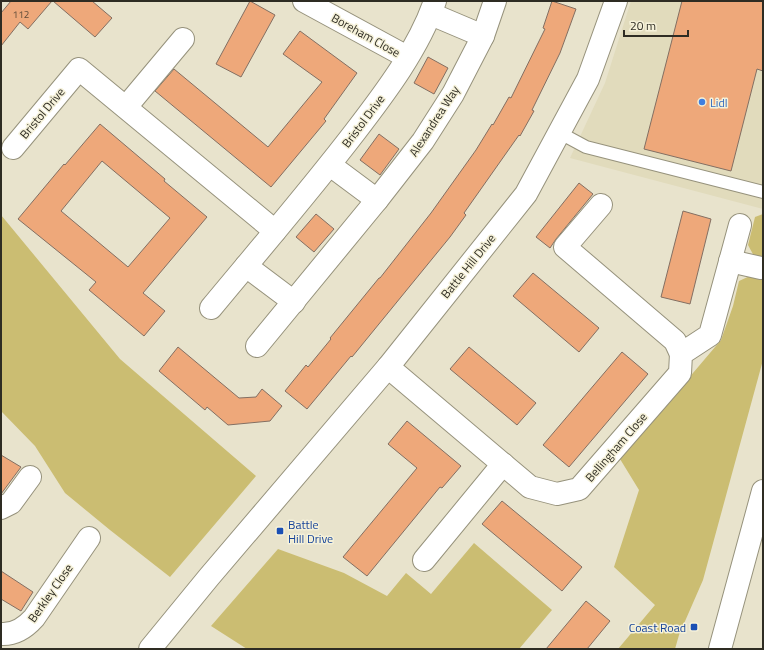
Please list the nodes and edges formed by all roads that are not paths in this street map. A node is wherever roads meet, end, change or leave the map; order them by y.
1 (304, 1) edge
2 (495, 1) edge
3 (616, 1) edge
4 (433, 8) edge
5 (482, 36) junction
6 (183, 39) dead end
7 (407, 57) junction
8 (126, 107) junction
9 (560, 133) junction
10 (13, 148) dead end
11 (330, 165) junction
12 (763, 192) edge
13 (377, 200) junction
14 (601, 205) dead end
15 (740, 225) dead end
16 (275, 231) junction
17 (730, 261) junction
18 (246, 266) junction
19 (761, 268) dead end
20 (294, 302) junction
21 (211, 308) dead end
22 (257, 346) dead end
23 (681, 354) junction
24 (388, 367) junction
25 (503, 464) junction
26 (30, 477) dead end
27 (763, 491) edge
28 (1, 508) edge
29 (89, 538) dead end
30 (424, 560) dead end
31 (1, 634) edge
32 (150, 649) edge
33 (720, 649) edge

1 - 7 main road, Boreham Close
2 - 5 main road, Alexandrea Way
3 - 9 main road, Battle Hill Drive
4 - 5 main road
4 - 7 main road, Bristol Drive
5 - 13 main road, Alexandrea Way
6 - 8 main road
7 - 11 main road, Bristol Drive
8 - 10 main road, Bristol Drive
8 - 16 main road, Bristol Drive
9 - 12 lane
9 - 24 main road, Battle Hill Drive
11 - 13 main road
11 - 16 main road, Bristol Drive
13 - 20 main road, Alexandrea Way
14 - 23 main road
15 - 17 main road
16 - 18 main road, Bristol Drive
17 - 19 main road
17 - 23 main road
18 - 20 main road
18 - 21 main road, Bristol Drive
20 - 22 main road, Alexandrea Way
23 - 25 main road, Bellingham Close
24 - 25 main road, Bellingham Close
24 - 32 main road, Battle Hill Drive
25 - 30 main road
26 - 28 main road
27 - 33 main road
29 - 31 main road, Berkley Close

